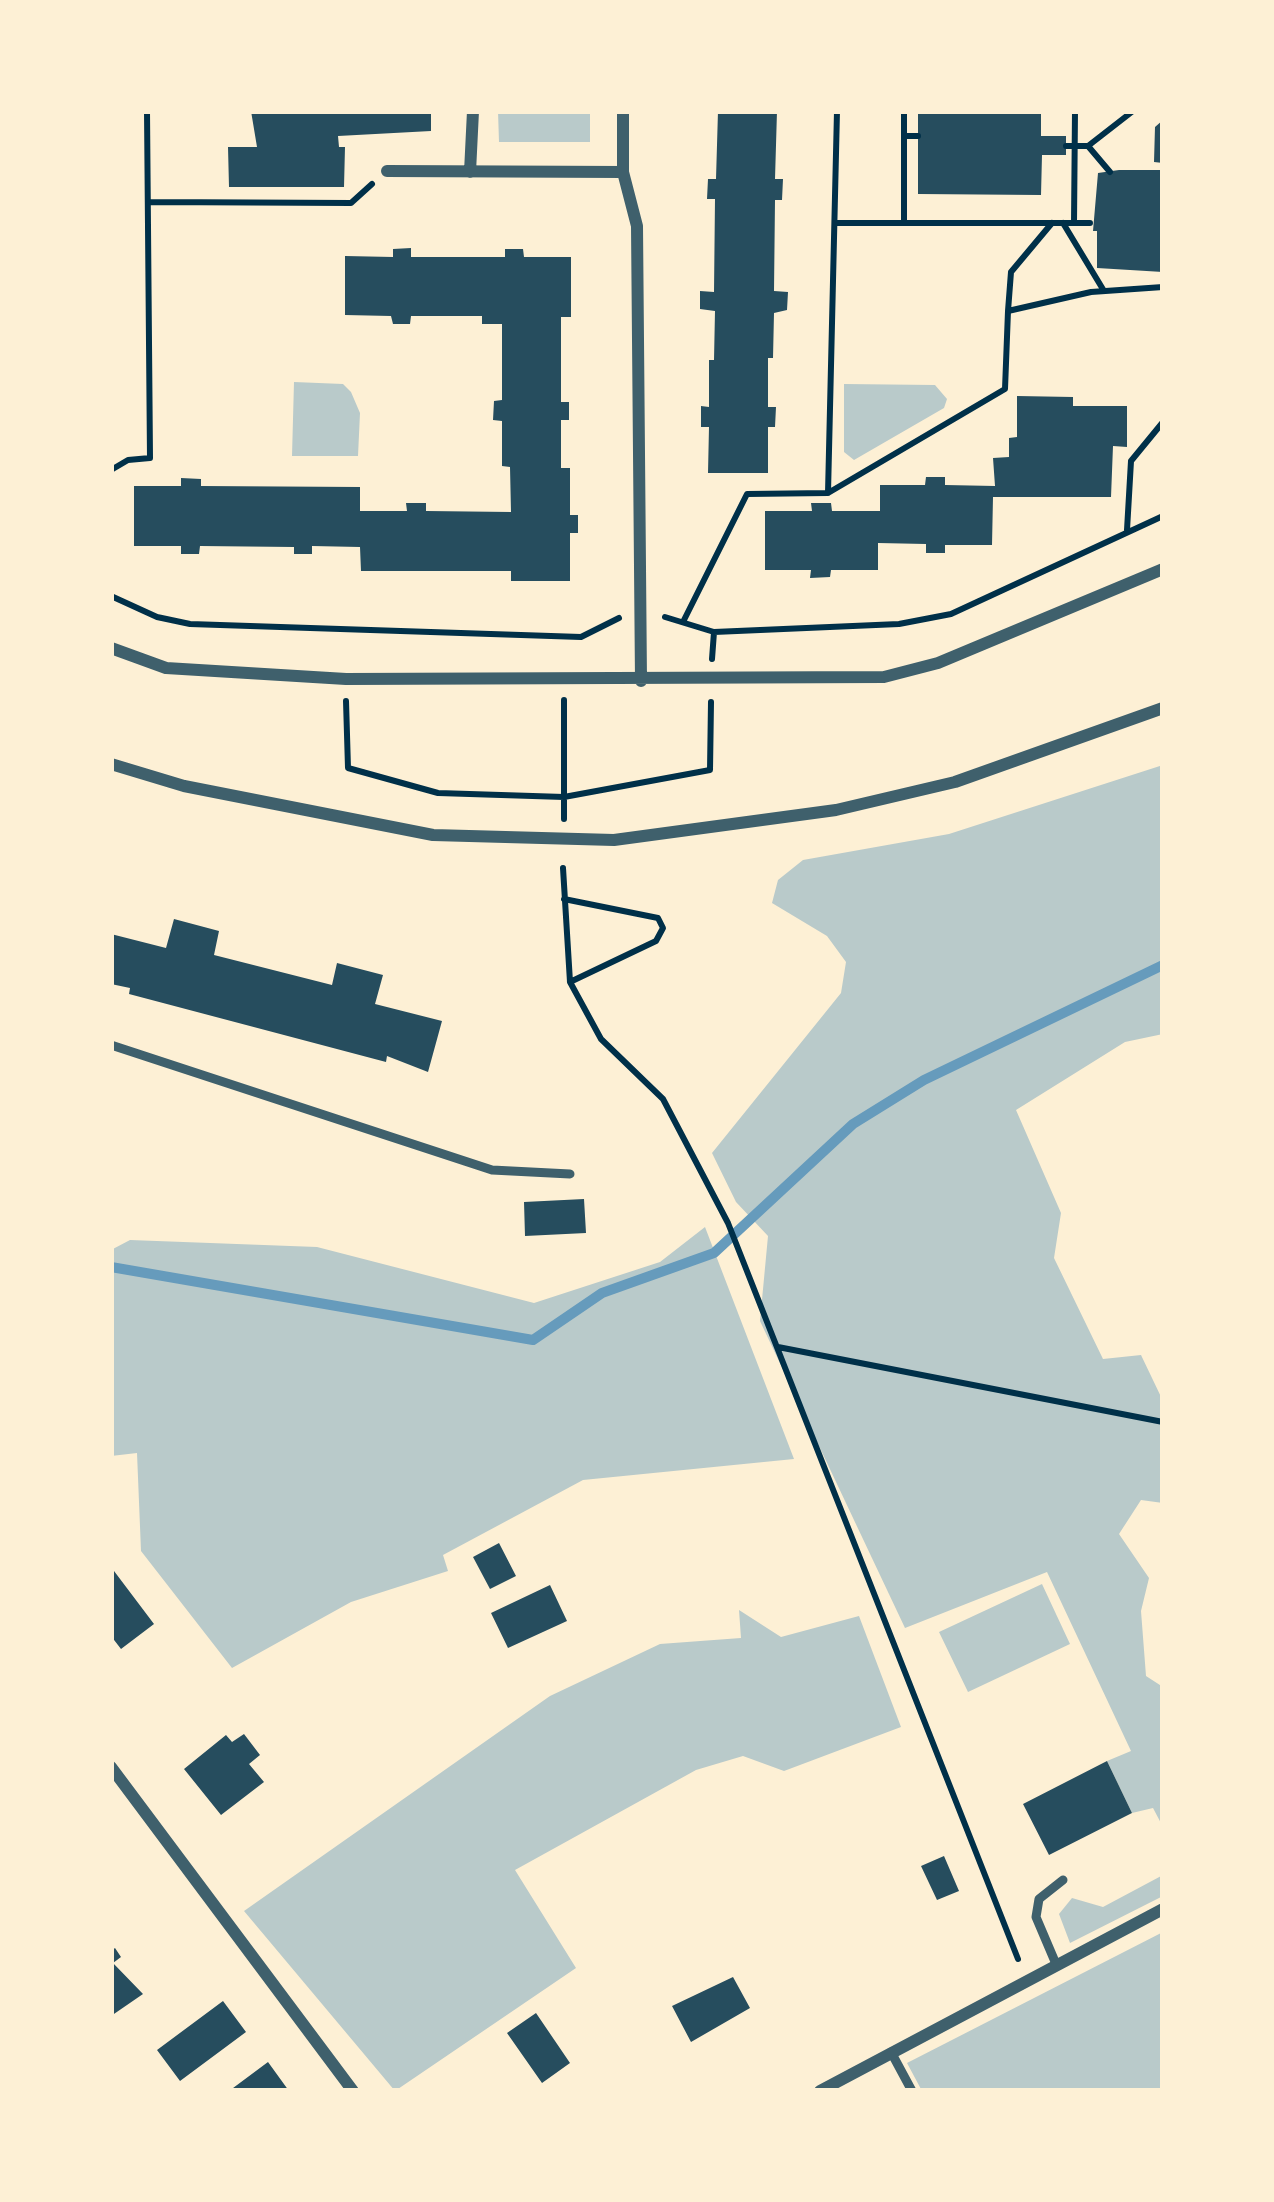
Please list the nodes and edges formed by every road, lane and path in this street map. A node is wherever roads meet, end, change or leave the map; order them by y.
1 (147, 111) edge
2 (473, 111) edge
3 (623, 111) edge
4 (837, 111) edge
5 (904, 111) edge
6 (1076, 111) edge
7 (1132, 111) edge
8 (904, 136) junction
9 (918, 136) dead end
10 (1071, 146) junction
11 (1088, 146) junction
12 (387, 171) joint
13 (470, 172) junction
14 (622, 172) junction
15 (1110, 172) dead end
16 (149, 202) junction
17 (836, 223) junction
18 (1052, 223) junction
19 (1074, 223) junction
20 (1090, 223) dead end
21 (904, 224) junction
22 (1063, 224) junction
23 (1163, 287) edge
24 (1104, 292) junction
25 (1008, 311) junction
26 (1163, 422) edge
27 (111, 470) edge
28 (828, 493) junction
29 (1127, 530) dead end
30 (1163, 569) edge
31 (683, 622) dead end
32 (714, 632) dead end
33 (564, 637) dead end
34 (111, 648) edge
35 (346, 679) junction
36 (564, 680) junction
37 (711, 680) junction
38 (640, 681) junction
39 (1163, 707) edge
40 (111, 764) edge
41 (564, 797) junction
42 (564, 823) dead end
43 (563, 868) dead end
44 (564, 899) junction
45 (570, 982) junction
46 (111, 1045) edge
47 (570, 1174) dead end
48 (776, 1346) junction
49 (1163, 1422) edge
50 (111, 1767) edge
51 (1063, 1880) dead end
52 (1163, 1909) edge
53 (1056, 1964) junction
54 (1026, 1979) junction
55 (891, 2052) junction
56 (353, 2091) edge
57 (820, 2091) edge
58 (911, 2091) edge

1 - 16 path
2 - 13 street
3 - 14 street
4 - 17 path
5 - 8 path
6 - 10 path
7 - 11 path
8 - 9 path
8 - 21 path
10 - 11 path
10 - 19 path
11 - 15 path
12 - 13 street
12 - 16 path
13 - 14 street
14 - 38 street
16 - 27 path
17 - 21 path
17 - 28 path
18 - 21 path
18 - 22 path
18 - 25 path
19 - 20 path
19 - 22 path
22 - 24 path
23 - 24 path
24 - 25 path
25 - 28 path
26 - 29 path
28 - 31 path
30 - 37 street
32 - 37 path
33 - 36 path
34 - 35 street
35 - 36 street
35 - 41 path
36 - 38 street
36 - 41 path
37 - 38 street
37 - 41 path
39 - 40 street
41 - 42 path
43 - 44 path
44 - 45 path
44 - 45 path
45 - 48 path
46 - 47 lane
48 - 49 path
48 - 54 path
50 - 56 street
51 - 53 lane
52 - 53 street
53 - 54 street
54 - 55 street
55 - 57 street
55 - 58 lane

